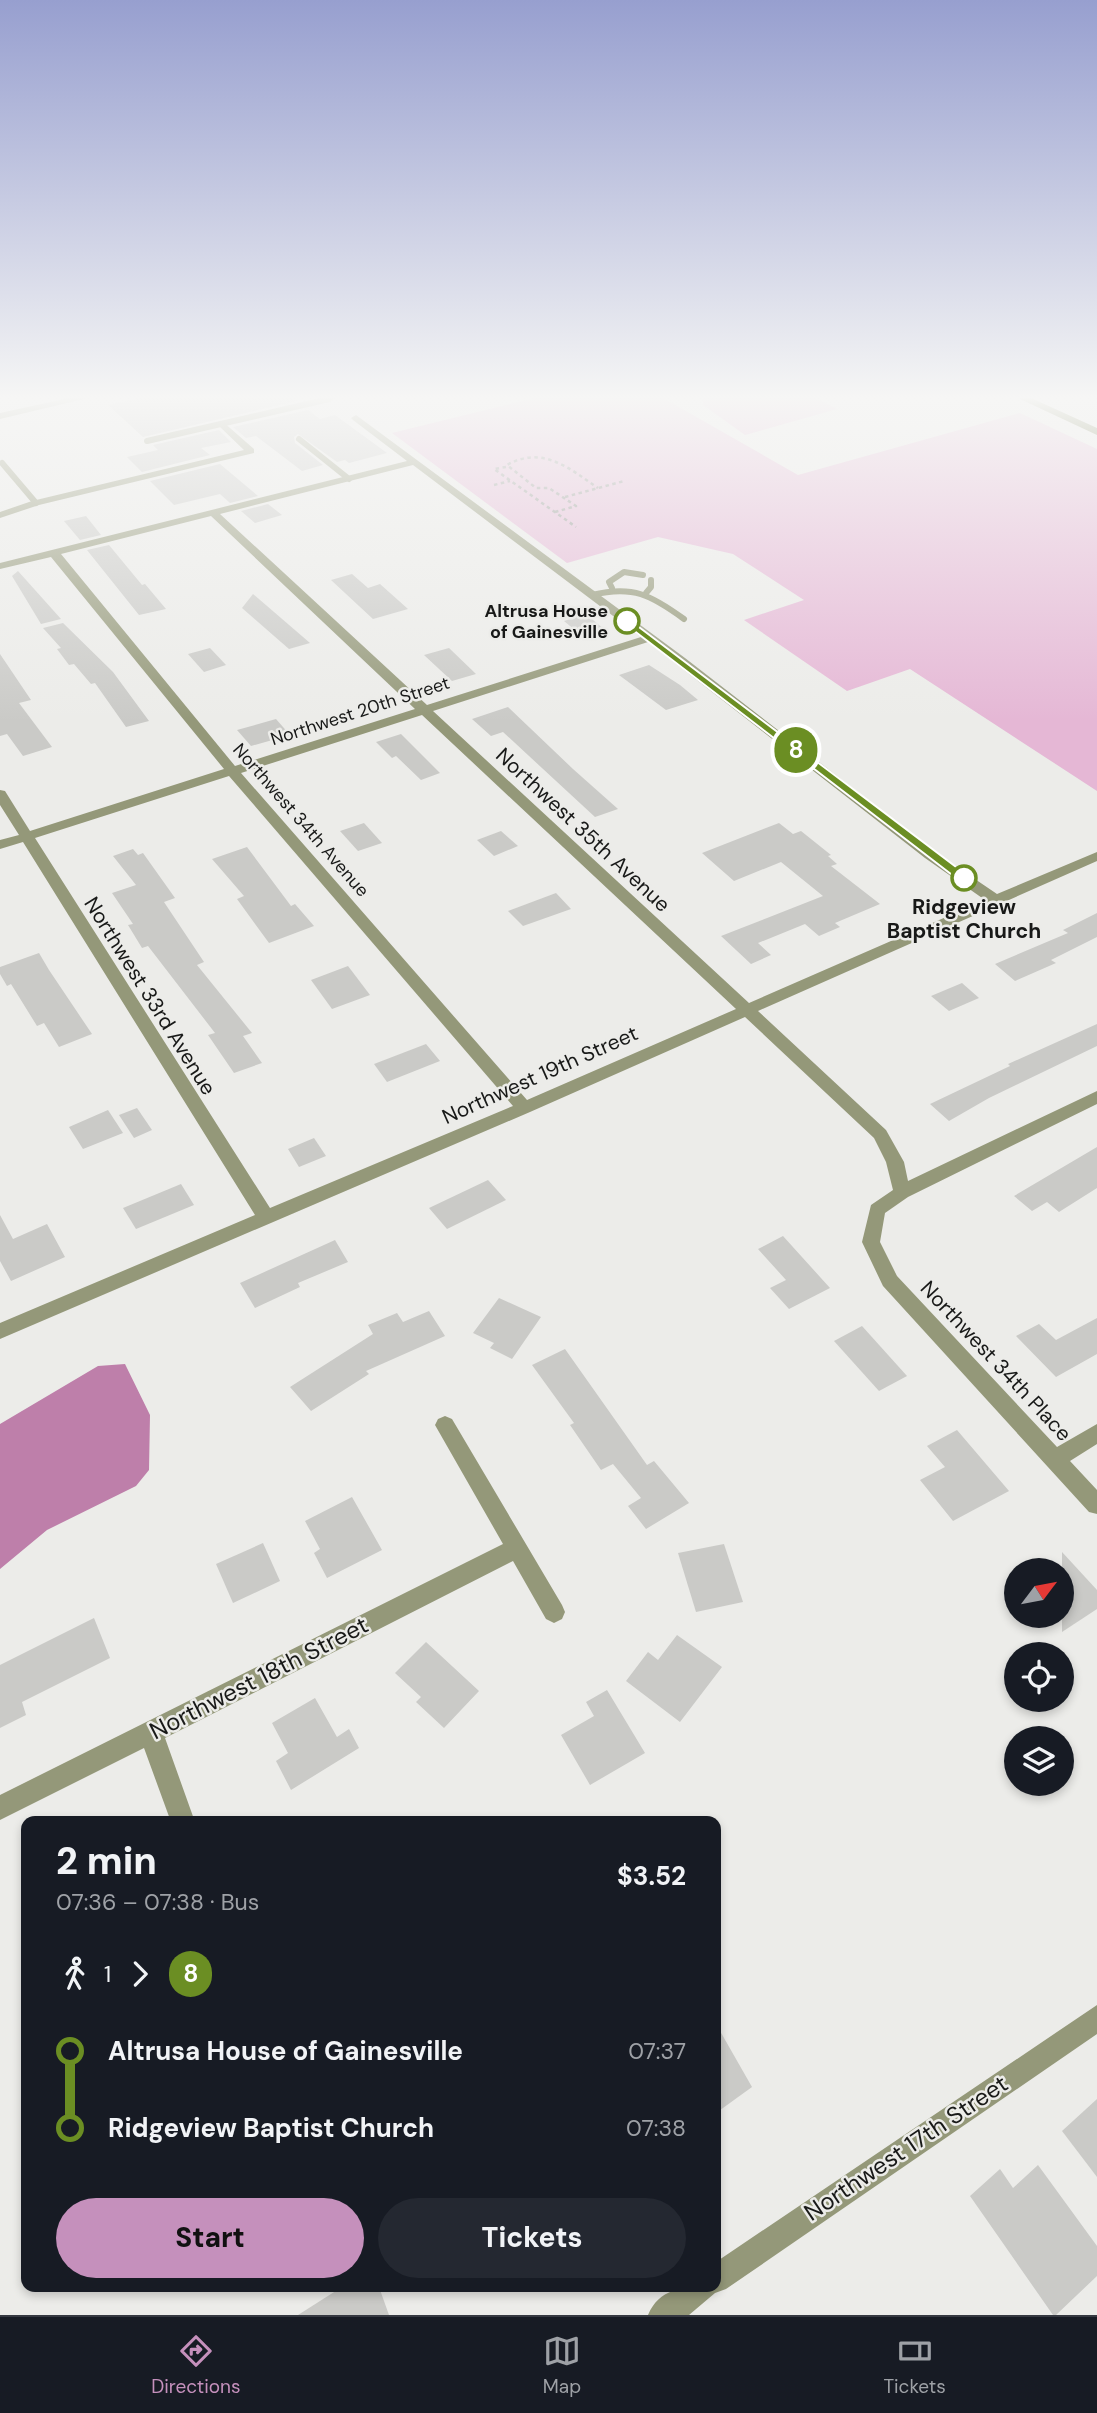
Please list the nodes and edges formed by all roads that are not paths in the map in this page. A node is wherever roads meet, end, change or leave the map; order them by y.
1 (28, 506) edge
2 (241, 506) edge
3 (474, 506) edge
4 (213, 513) junction
5 (0, 516) edge
6 (53, 552) junction
7 (0, 566) edge
8 (643, 575) dead end
9 (651, 580) dead end
10 (612, 588) junction
11 (646, 593) junction
12 (592, 595) junction
13 (684, 619) dead end
14 (650, 638) junction
15 (423, 709) junction
16 (232, 771) junction
17 (0, 794) edge
18 (25, 837) junction
19 (0, 845) edge
20 (1097, 856) edge
21 (996, 900) junction
22 (744, 1010) junction
23 (1097, 1097) edge
24 (524, 1108) junction
25 (902, 1192) junction
26 (267, 1218) junction
27 (0, 1331) edge
28 (445, 1425) dead end
29 (1097, 1433) edge
30 (1056, 1458) junction
31 (1097, 1505) edge
32 (517, 1548) junction
33 (554, 1612) dead end
34 (151, 1733) junction
35 (0, 1808) edge
36 (181, 1816) edge
37 (1097, 2018) edge
38 (721, 2276) edge
39 (696, 2292) edge
40 (663, 2315) edge

1 - 5 street
2 - 4 street
3 - 12 street
4 - 6 street
4 - 15 street, Northwest 35th Avenue
6 - 7 street
6 - 16 street, Northwest 34th Avenue
8 - 10 lane
9 - 11 lane
10 - 11 lane
10 - 12 lane
11 - 13 lane
12 - 14 street
14 - 15 street, Northwest 20th Street
14 - 21 street
15 - 16 street, Northwest 20th Street
15 - 22 street, Northwest 35th Avenue
16 - 18 street, Northwest 20th Street
16 - 24 street, Northwest 34th Avenue
17 - 18 street, Northwest 33rd Avenue
18 - 19 street, Northwest 20th Street
18 - 26 street, Northwest 33rd Avenue
20 - 21 street, Northwest 19th Street
21 - 22 street, Northwest 19th Street
22 - 24 street, Northwest 19th Street
22 - 25 street, Northwest 35th Avenue
23 - 25 street
24 - 26 street, Northwest 19th Street
25 - 30 street, Northwest 34th Place
26 - 27 street, Northwest 19th Street
28 - 32 street
29 - 30 street
30 - 31 street, Northwest 34th Place
32 - 33 street
32 - 34 street, Northwest 18th Street
34 - 35 street, Northwest 18th Street
34 - 36 street
37 - 38 street, Northwest 17th Street
39 - 40 street

